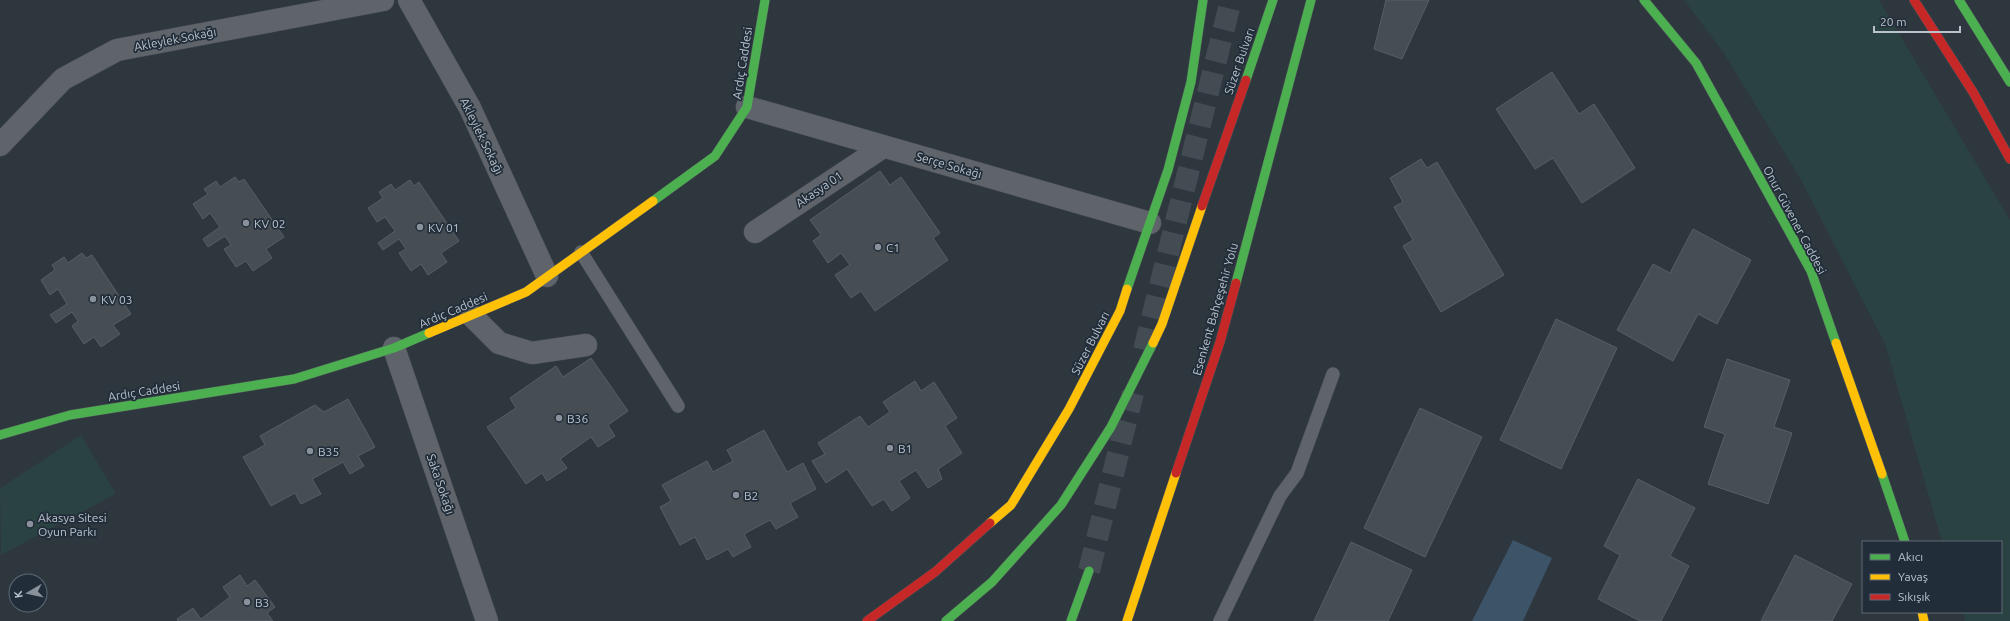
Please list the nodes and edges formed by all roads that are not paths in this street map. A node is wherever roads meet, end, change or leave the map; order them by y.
1 (383, 0) edge
2 (409, 0) edge
3 (765, 0) edge
4 (1203, 0) edge
5 (1273, 0) edge
6 (1311, 0) edge
7 (1644, 0) edge
8 (1914, 0) edge
9 (1959, 0) edge
10 (2010, 82) edge
11 (747, 108) junction
12 (0, 145) edge
13 (883, 147) junction
14 (2010, 160) edge
15 (1150, 223) junction
16 (755, 232) dead end
17 (581, 252) junction
18 (547, 276) junction
19 (471, 315) junction
20 (586, 345) dead end
21 (394, 348) junction
22 (1333, 374) dead end
23 (678, 406) dead end
24 (0, 435) edge
25 (1904, 541) edge
26 (1089, 571) tunnel mouth
27 (487, 621) edge
28 (867, 621) edge
29 (946, 621) edge
30 (1072, 621) edge
31 (1127, 621) edge
32 (1220, 621) edge

1 - 12 street, Akleylek Sokağı
2 - 18 street, Akleylek Sokağı
3 - 11 main road, Ardıç Caddesi
4 - 15 main road, Süzer Bulvarı
5 - 29 main road, Süzer Bulvarı
6 - 31 main road, Esenkent Bahçeşehir Yolu
7 - 25 main road, Onur Güvener Caddesi
8 - 14 main road
9 - 10 main road
11 - 13 street, Serçe Sokağı
11 - 17 main road, Ardıç Caddesi
13 - 15 street, Serçe Sokağı
13 - 16 street, Akasya 01
15 - 28 main road, Süzer Bulvarı
17 - 18 main road, Ardıç Caddesi
17 - 23 lane
18 - 19 main road, Ardıç Caddesi
19 - 20 street
19 - 21 main road, Ardıç Caddesi
21 - 24 main road, Ardıç Caddesi
21 - 27 street, Saka Sokağı
22 - 32 lane
26 - 30 main road

